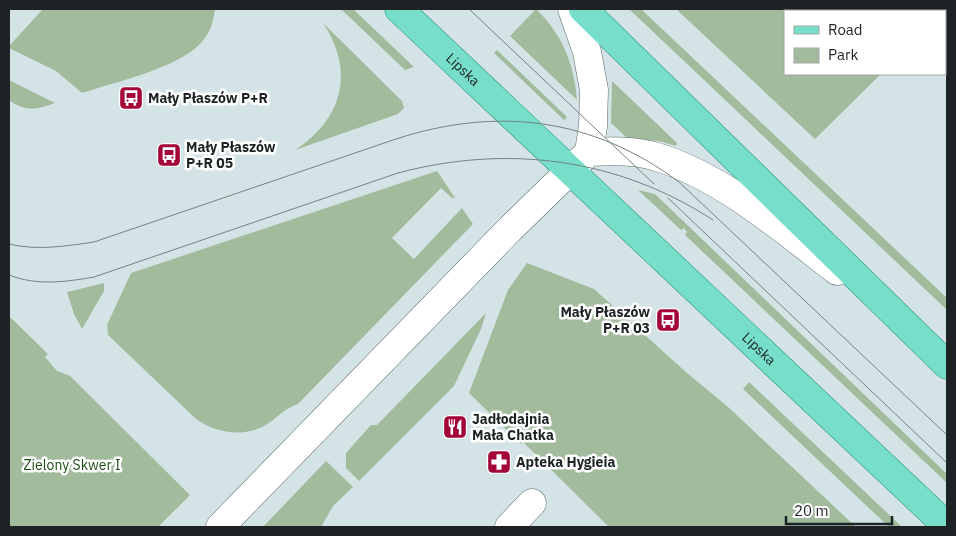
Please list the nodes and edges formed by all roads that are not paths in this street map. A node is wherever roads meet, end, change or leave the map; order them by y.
1 (399, 9) edge
2 (572, 9) edge
3 (583, 9) edge
4 (579, 161) junction
5 (894, 314) junction
6 (947, 365) edge
7 (532, 503) dead end
8 (947, 526) edge
9 (220, 527) edge
10 (509, 527) edge

1 - 4 main road, Lipska
2 - 4 street
3 - 5 main road
4 - 5 street
4 - 8 main road, Lipska
4 - 9 street
5 - 6 main road
7 - 10 street

